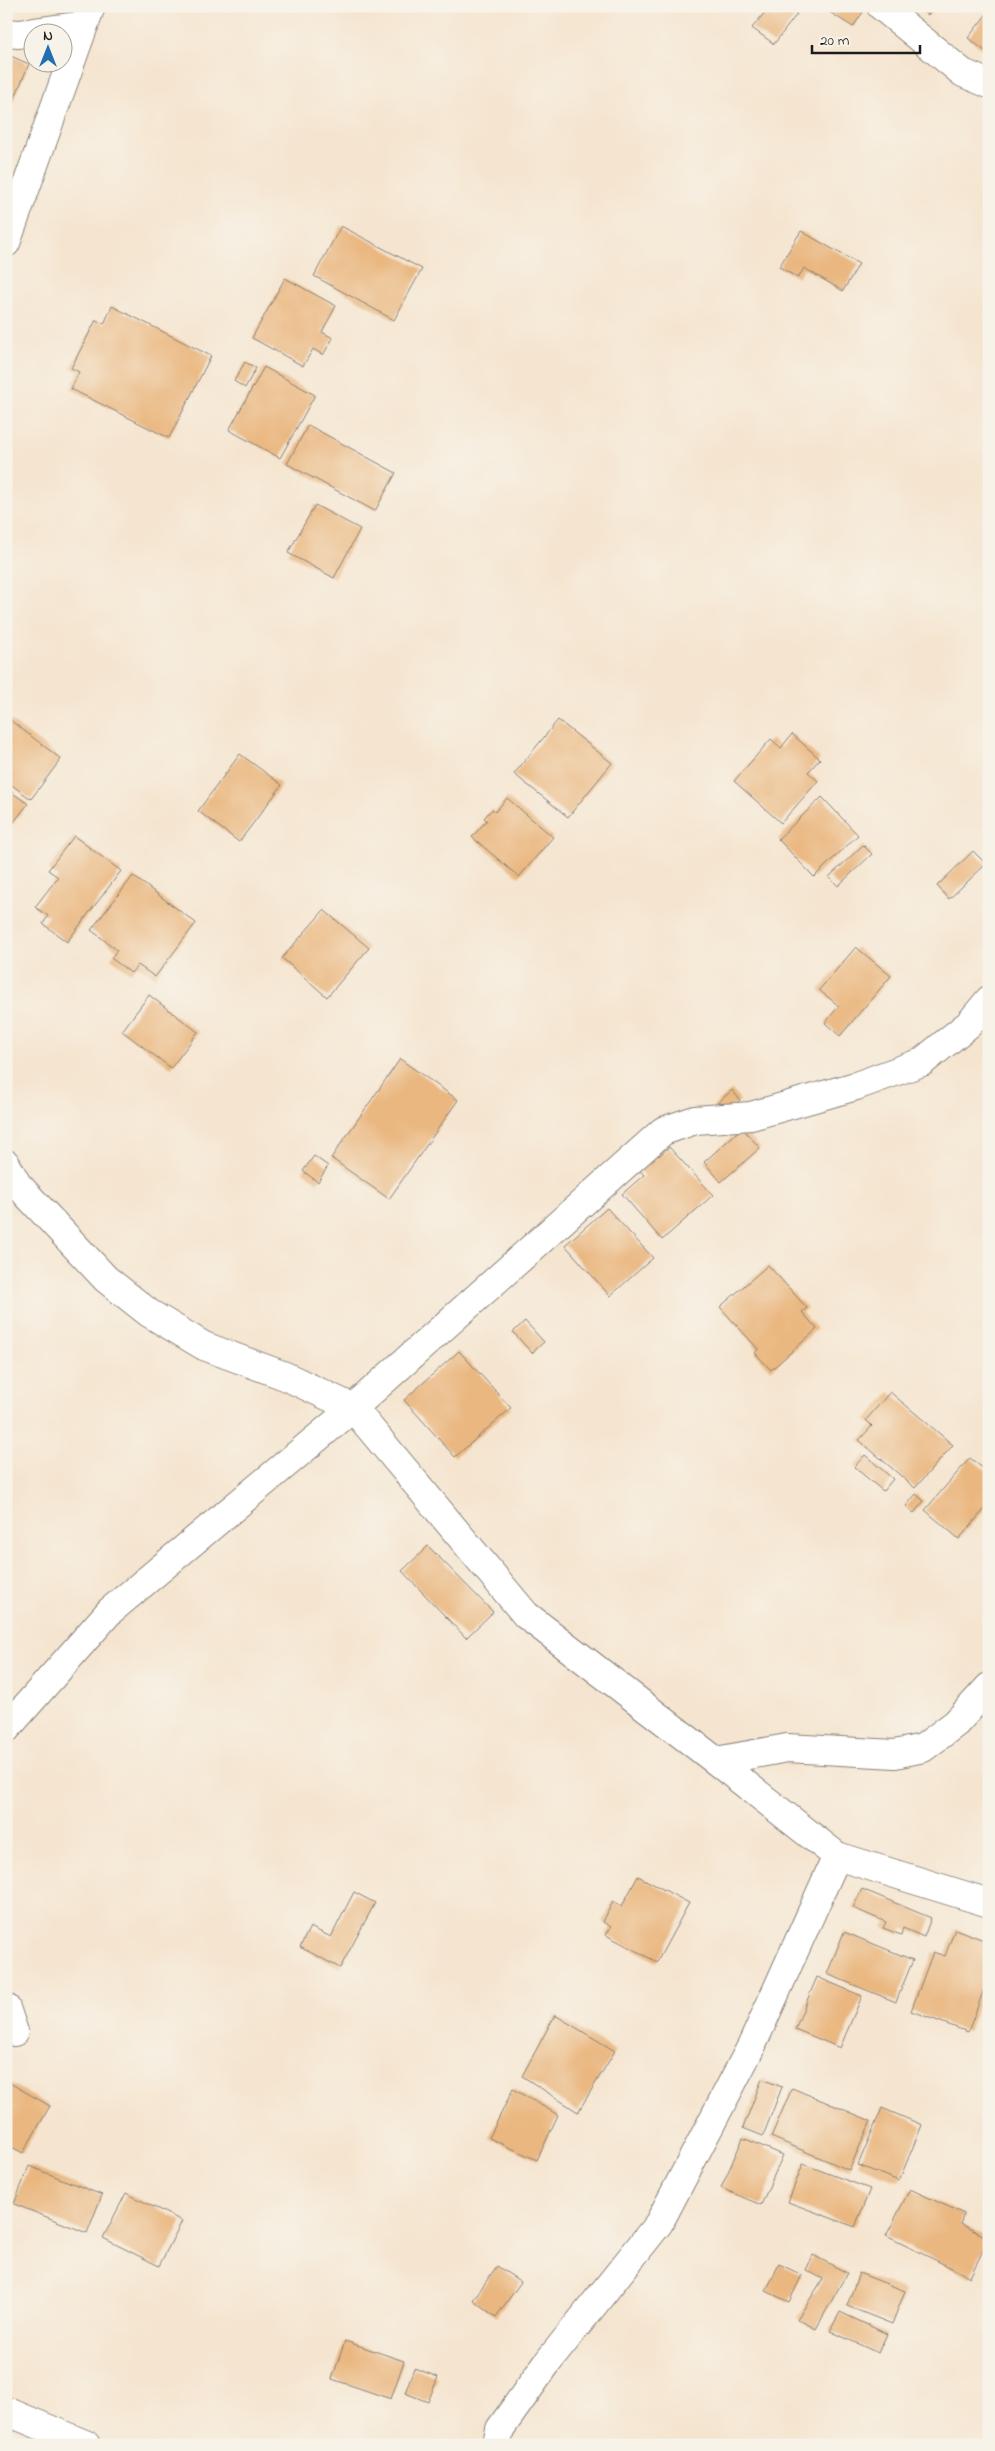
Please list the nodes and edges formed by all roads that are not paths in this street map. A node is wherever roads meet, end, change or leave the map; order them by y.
1 (881, 6) edge
2 (88, 16) edge
3 (6, 33) edge
4 (989, 84) edge
5 (6, 243) edge
6 (989, 1000) edge
7 (6, 1164) edge
8 (353, 1408) junction
9 (989, 1687) edge
10 (6, 1729) edge
11 (716, 1760) junction
12 (837, 1856) junction
13 (989, 1904) edge
14 (6, 2411) edge
15 (87, 2445) edge
16 (497, 2445) edge

1 - 4 street
2 - 3 street
2 - 5 street
6 - 8 street
7 - 8 street
8 - 10 street
8 - 11 street
9 - 11 street
11 - 12 street
12 - 13 street
12 - 16 street
14 - 15 street

